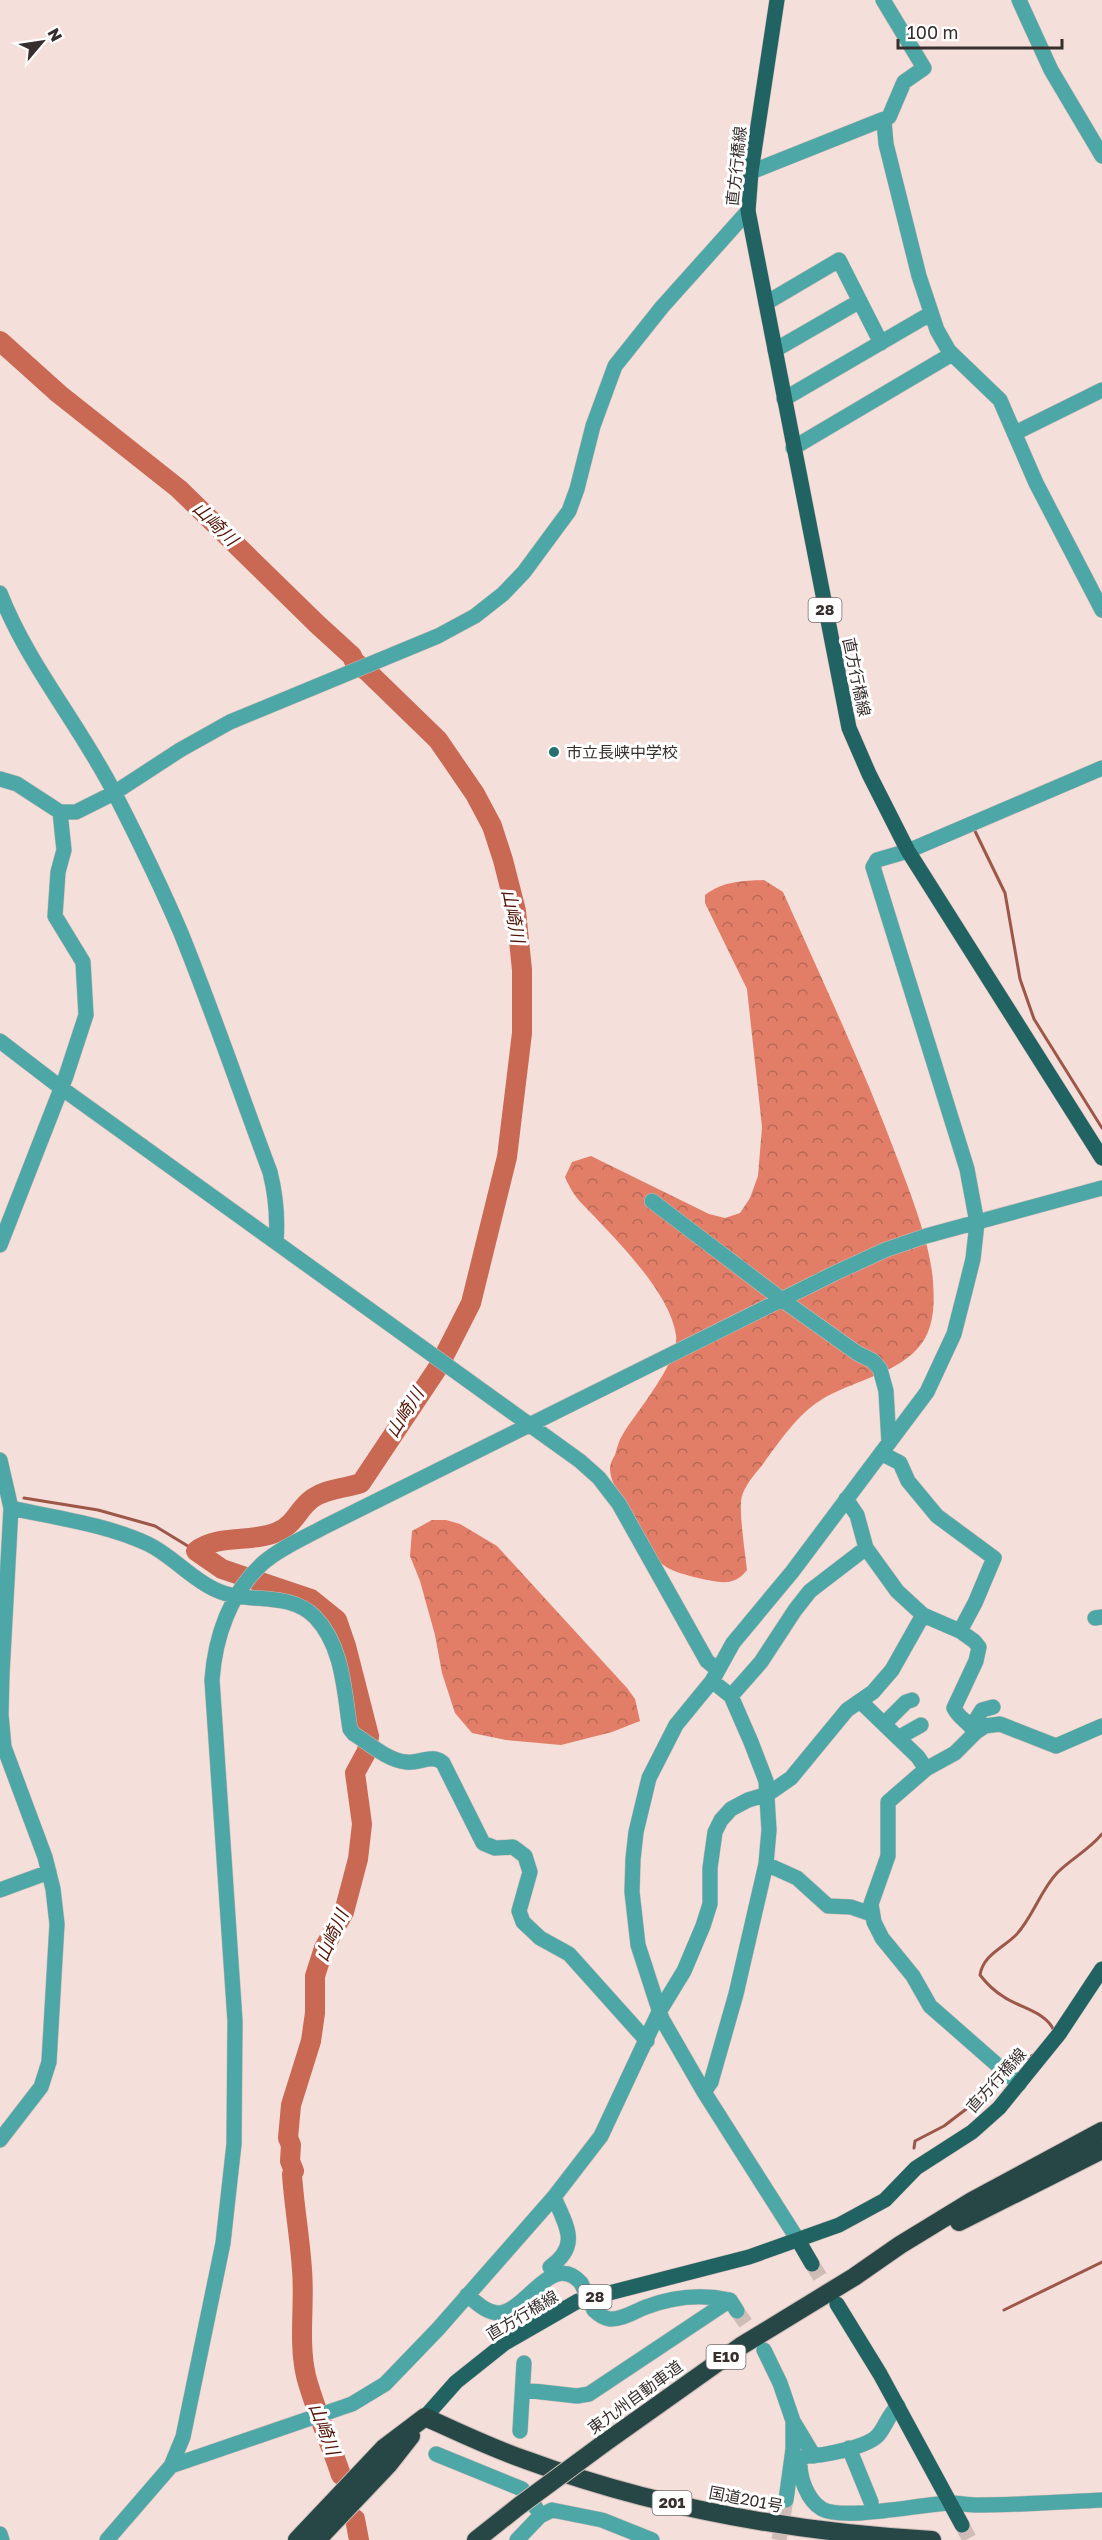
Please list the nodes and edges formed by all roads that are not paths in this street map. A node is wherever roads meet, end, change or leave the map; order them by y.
1 (777, 0) edge
2 (883, 0) edge
3 (1019, 0) edge
4 (884, 121) junction
5 (1102, 156) edge
6 (751, 172) junction
7 (748, 211) junction
8 (860, 301) junction
9 (766, 303) junction
10 (930, 314) junction
11 (881, 343) junction
12 (775, 350) junction
13 (952, 354) junction
14 (1102, 390) edge
15 (784, 399) junction
16 (1015, 434) junction
17 (793, 448) junction
18 (0, 593) edge
19 (1102, 610) edge
20 (1102, 768) edge
21 (0, 779) edge
22 (114, 793) junction
23 (60, 812) junction
24 (908, 851) junction
25 (0, 1041) edge
26 (60, 1087) junction
27 (1102, 1158) edge
28 (1102, 1188) edge
29 (652, 1201) dead end
30 (976, 1223) junction
31 (276, 1242) junction
32 (0, 1245) edge
33 (781, 1299) junction
34 (529, 1424) junction
35 (885, 1448) junction
36 (0, 1460) edge
37 (846, 1499) junction
38 (11, 1508) junction
39 (866, 1548) junction
40 (237, 1594) junction
41 (923, 1615) junction
42 (960, 1631) junction
43 (1, 1674) edge
44 (715, 1675) junction
45 (731, 1696) junction
46 (912, 1700) dead end
47 (861, 1702) junction
48 (993, 1707) dead end
49 (884, 1724) junction
50 (921, 1725) dead end
51 (1102, 1725) edge
52 (973, 1729) junction
53 (898, 1738) junction
54 (926, 1768) junction
55 (768, 1794) junction
56 (766, 1864) junction
57 (49, 1872) junction
58 (0, 1890) edge
59 (871, 1914) junction
60 (1102, 1969) edge
61 (659, 2012) junction
62 (647, 2041) junction
63 (1019, 2084) junction
64 (704, 2092) junction
65 (1102, 2131) edge
66 (0, 2140) edge
67 (1102, 2150) edge
68 (554, 2197) junction
69 (798, 2240) junction
70 (812, 2264) tunnel mouth
71 (550, 2267) dead end
72 (854, 2277) junction
73 (467, 2295) junction
74 (837, 2304) tunnel mouth
75 (764, 2350) tunnel mouth
76 (525, 2363) dead end
77 (524, 2390) junction
78 (898, 2406) junction
79 (425, 2417) junction
80 (793, 2421) junction
81 (520, 2431) dead end
82 (849, 2448) junction
83 (436, 2454) dead end
84 (814, 2456) junction
85 (171, 2466) junction
86 (786, 2500) tunnel mouth
87 (1102, 2500) edge
88 (871, 2502) dead end
89 (952, 2503) junction
90 (540, 2516) junction
91 (962, 2525) tunnel mouth
92 (0, 2534) edge
93 (2, 2540) edge
94 (107, 2540) edge
95 (297, 2540) edge
96 (317, 2540) edge
97 (476, 2540) edge
98 (517, 2540) edge
99 (652, 2540) edge
100 (932, 2540) edge

1 - 6 main road, 直方行橋線 / 28
2 - 4 street
3 - 5 street
4 - 6 street
4 - 10 street
6 - 7 main road, 直方行橋線 / 28
7 - 9 main road, 直方行橋線 / 28
7 - 22 street
8 - 9 street
8 - 11 street
8 - 12 street
9 - 12 main road, 直方行橋線 / 28
10 - 11 street
10 - 13 street
11 - 15 street
12 - 15 main road, 直方行橋線 / 28
13 - 16 street
13 - 17 street
14 - 16 street
15 - 17 main road, 直方行橋線 / 28
16 - 19 street
17 - 24 main road, 直方行橋線 / 28
18 - 22 street
20 - 24 street
21 - 23 street
22 - 23 street
22 - 31 street
23 - 26 street
24 - 27 main road, 直方行橋線 / 28
24 - 30 street
25 - 26 street
26 - 31 street
26 - 32 street
28 - 30 street
29 - 33 street
30 - 33 street
30 - 35 street
31 - 34 street
33 - 34 street
33 - 35 street
34 - 40 street
34 - 44 street
35 - 37 street
35 - 42 street
36 - 38 street
37 - 39 street
37 - 44 street
38 - 40 street
38 - 43 street
39 - 41 street
39 - 45 street
40 - 62 street
40 - 85 street
41 - 42 street
41 - 47 street
42 - 52 street
43 - 57 street
44 - 45 street
44 - 61 street
45 - 55 street
46 - 49 street
47 - 49 street
47 - 55 street
48 - 52 street
49 - 53 street
50 - 53 street
51 - 52 street
52 - 54 street
53 - 54 street
54 - 59 street
55 - 56 street
55 - 61 street
56 - 59 street
56 - 64 street
57 - 58 street
57 - 66 street
59 - 63 street
60 - 63 main road, 直方行橋線 / 28
61 - 62 street
61 - 64 street
62 - 68 street
63 - 69 main road, 直方行橋線 / 28
64 - 69 street
65 - 72 highway, 東九州自動車道 / E10
67 - 72 highway, 東九州自動車道 / E10
68 - 71 street
68 - 73 street
69 - 70 main road
69 - 79 main road, 直方行橋線 / 28
72 - 97 highway, 東九州自動車道 / E10, bridge
73 - 77 street, bridge
73 - 85 street
74 - 78 main road
75 - 80 street
76 - 77 street
77 - 81 street
78 - 82 street
78 - 89 main road
79 - 95 highway
79 - 96 highway
79 - 100 highway, 国道201号 / 201
80 - 84 street
80 - 86 street
82 - 84 street
82 - 88 street
83 - 90 street
84 - 89 street
85 - 94 street
87 - 89 street
89 - 91 main road
90 - 98 street
90 - 99 street
92 - 93 street

